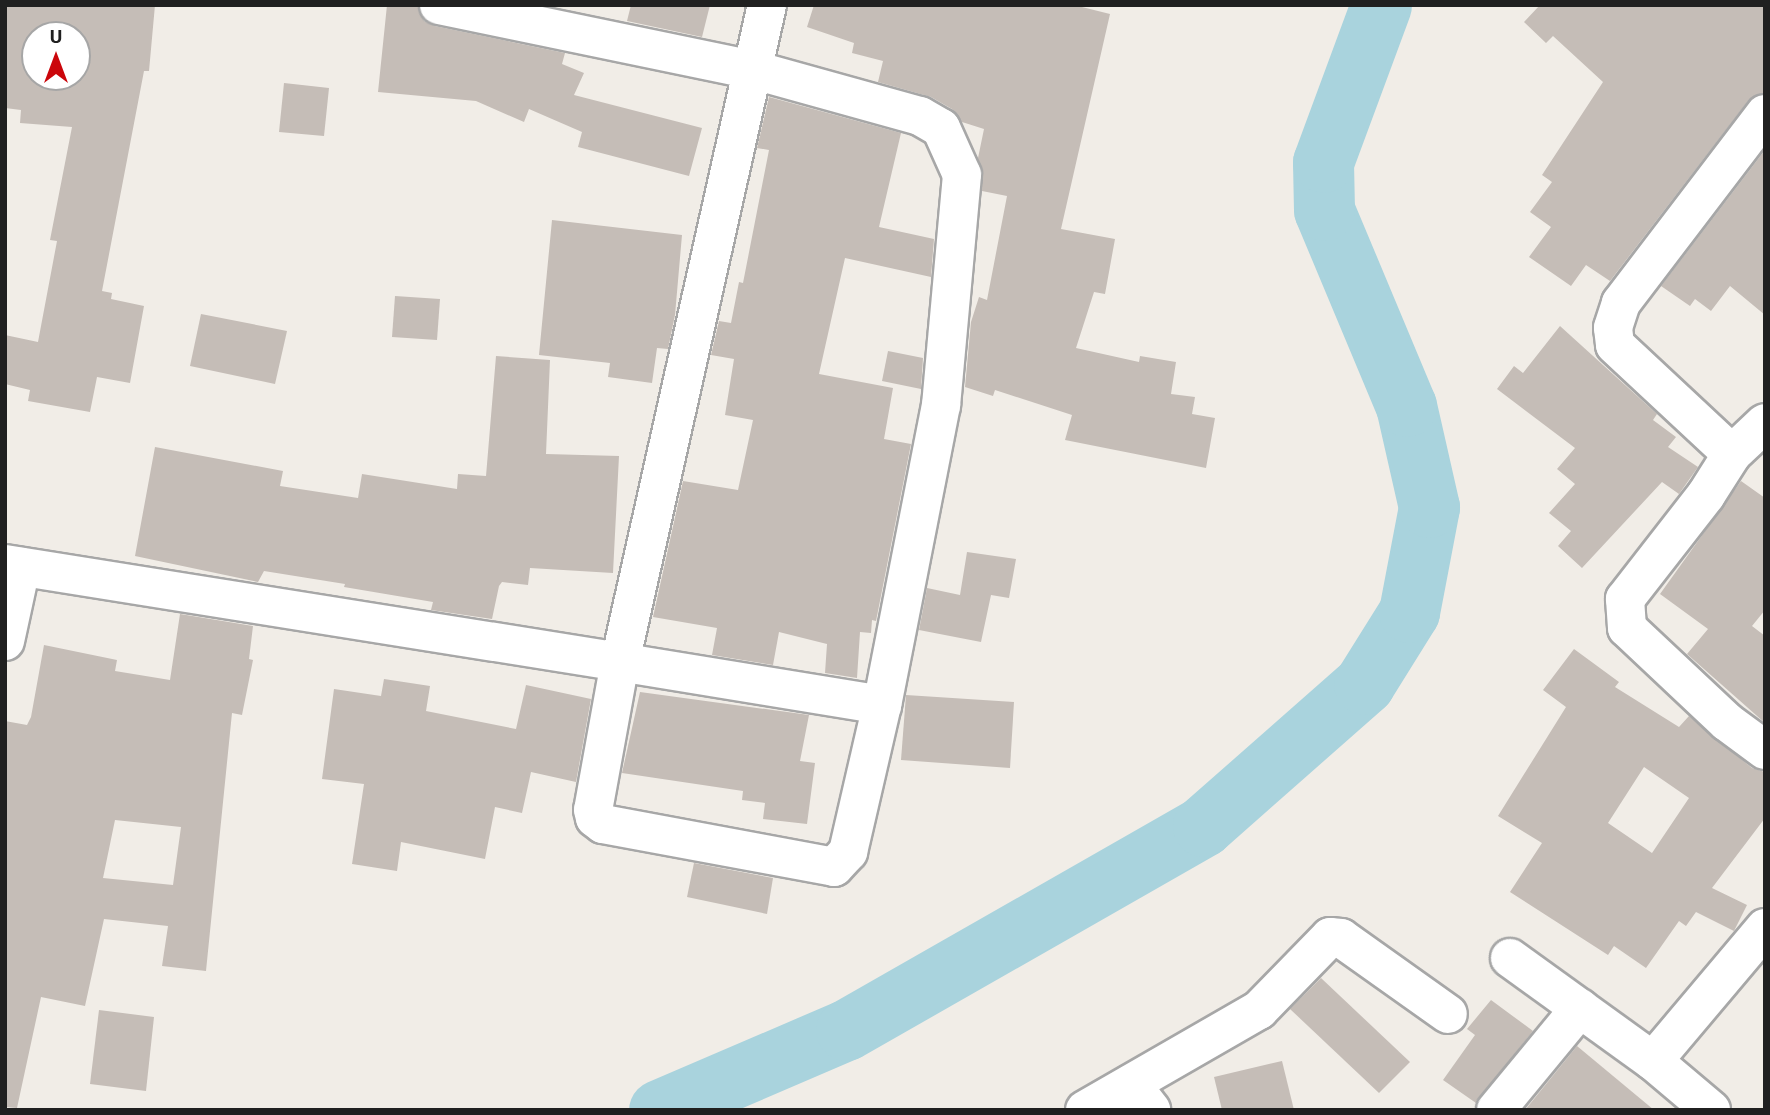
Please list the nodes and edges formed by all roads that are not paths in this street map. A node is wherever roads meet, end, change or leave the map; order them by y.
1 (439, 5) edge
2 (767, 5) edge
3 (754, 70) junction
4 (1765, 114) edge
5 (1765, 423) edge
6 (1732, 454) junction
7 (13, 565) edge
8 (5, 641) edge
9 (620, 662) junction
10 (882, 705) junction
11 (1765, 750) edge
12 (1765, 928) edge
13 (1510, 958) dead end
14 (1580, 1008) junction
15 (1448, 1014) dead end
16 (1653, 1061) junction
17 (1141, 1097) edge
18 (1085, 1110) edge
19 (1496, 1110) edge
20 (1711, 1110) edge

1 - 3 street
2 - 3 street
3 - 9 street
3 - 10 street
4 - 6 street
5 - 6 street
6 - 11 street
7 - 8 street
7 - 9 street
9 - 10 street
9 - 10 street
12 - 16 street
13 - 14 street
14 - 16 street
14 - 19 street
15 - 17 street
16 - 20 street
17 - 18 street

